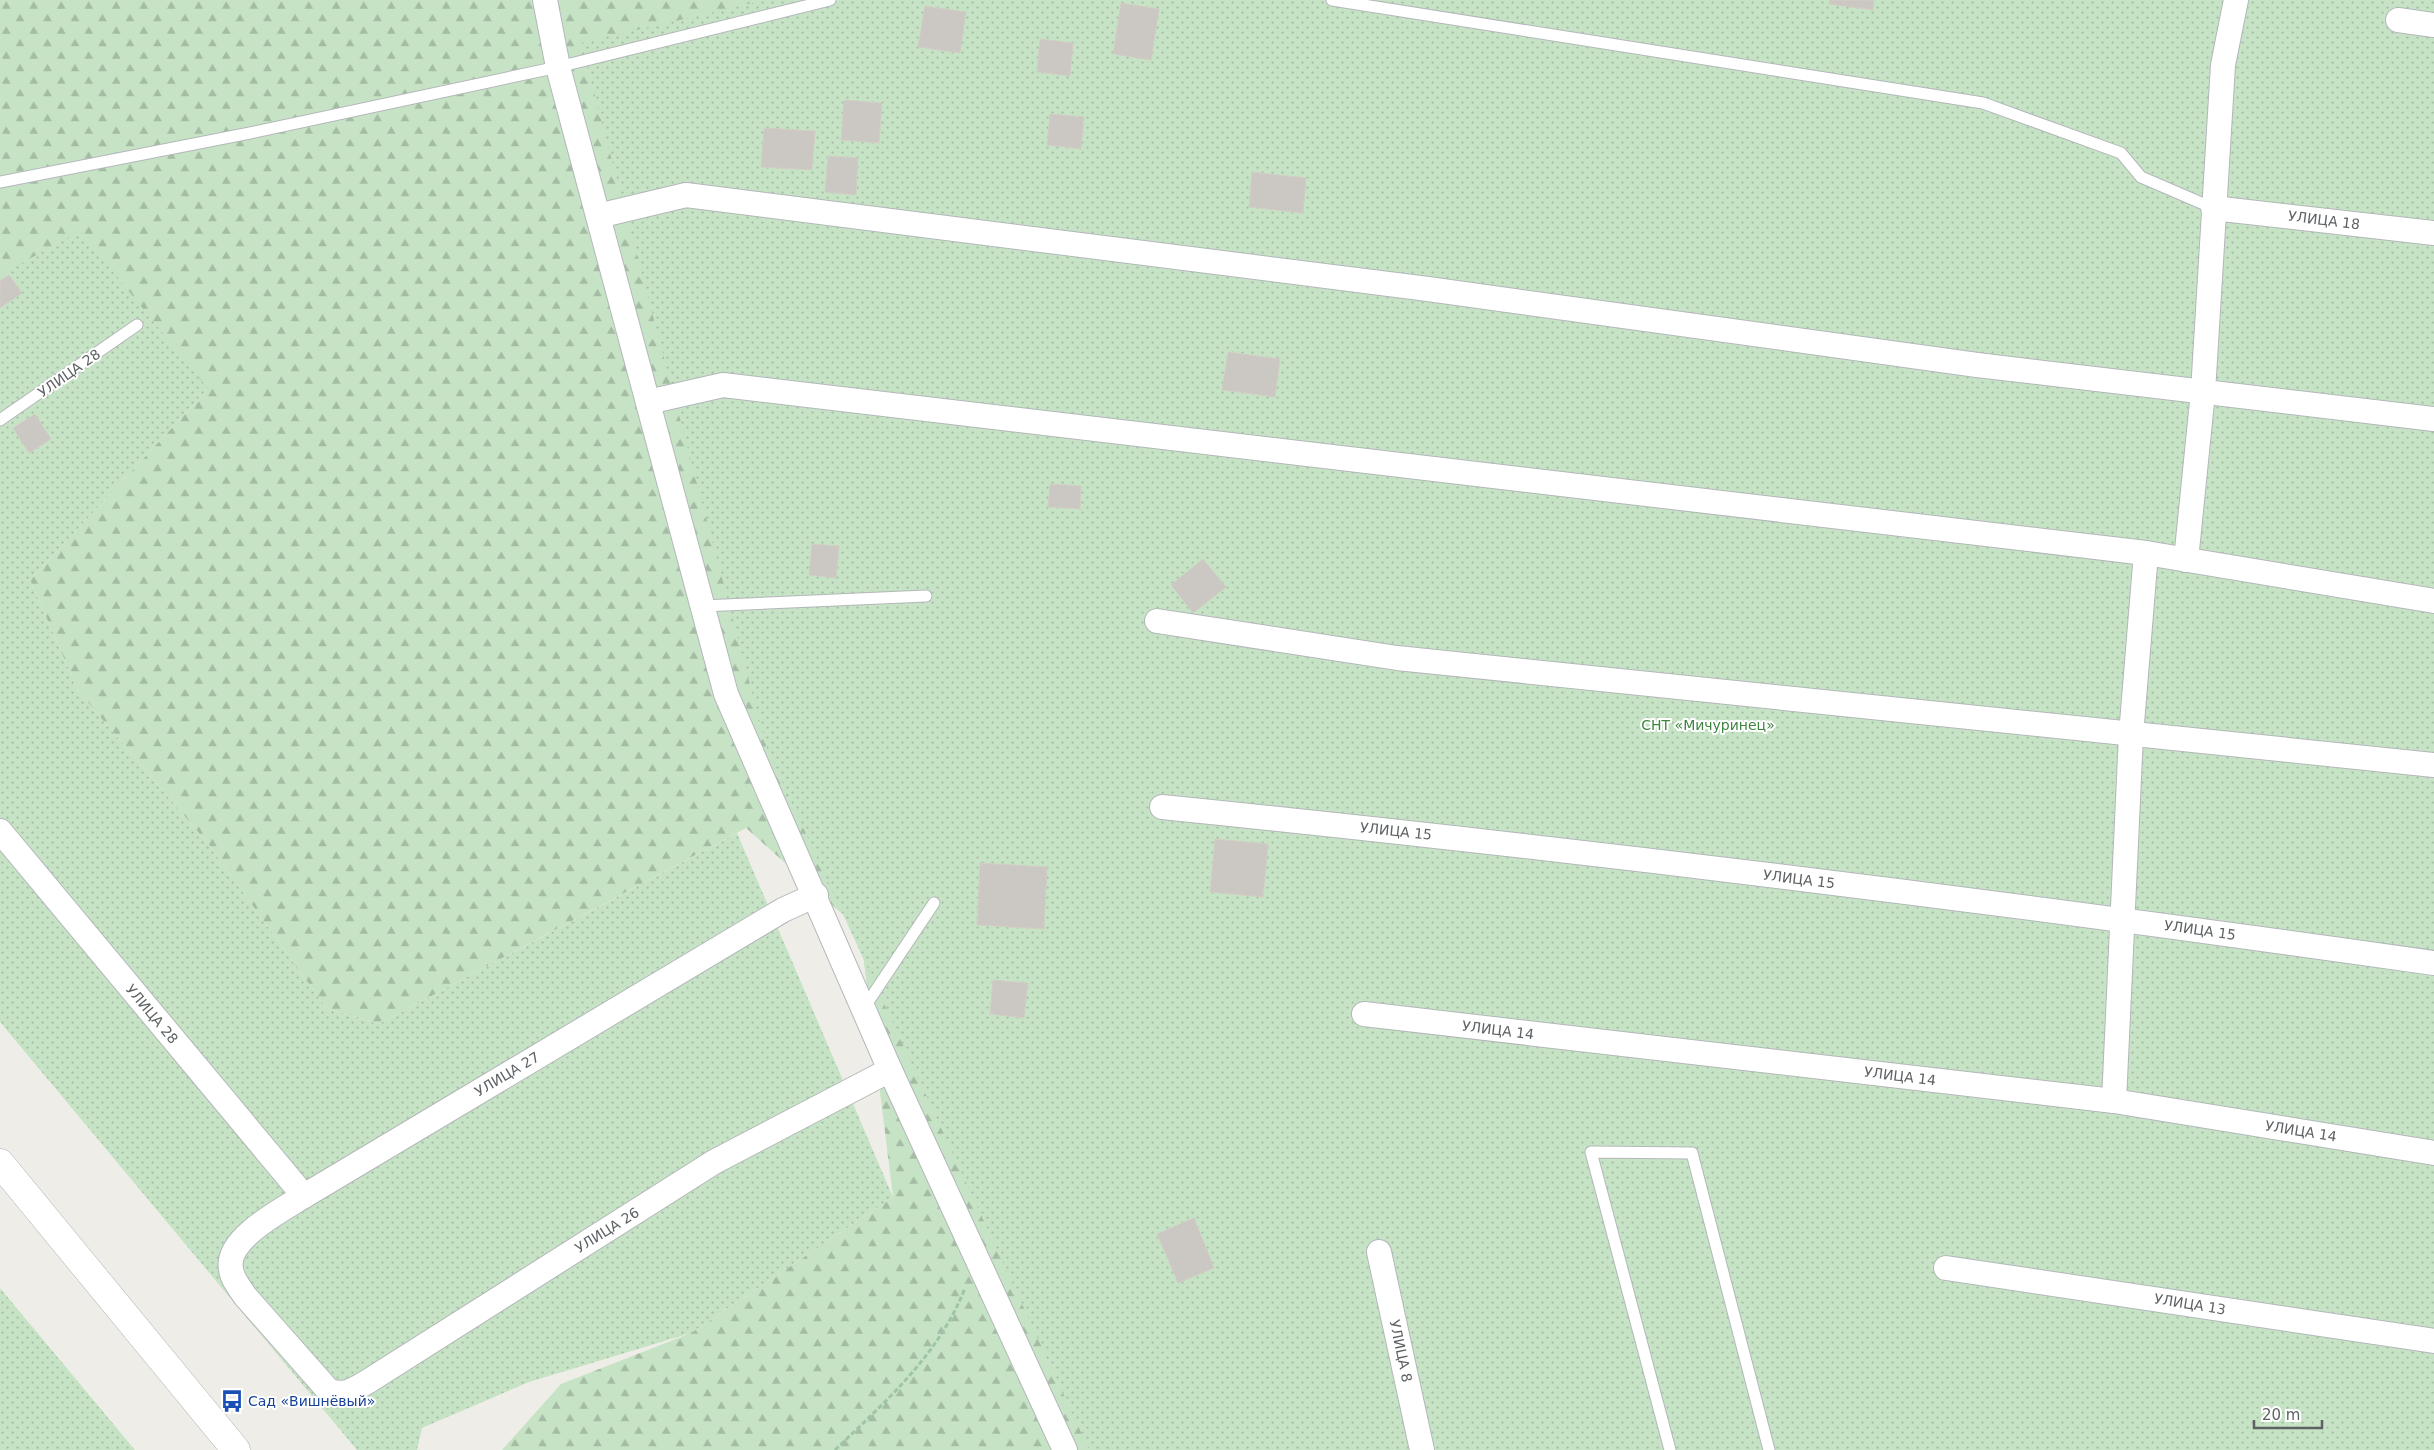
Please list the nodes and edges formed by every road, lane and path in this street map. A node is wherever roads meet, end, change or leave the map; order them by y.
1 (545, 0) edge
2 (830, 0) edge
3 (1332, 0) edge
4 (2236, 0) edge
5 (2398, 20) dead end
6 (2434, 25) edge
7 (558, 68) junction
8 (0, 182) edge
9 (2213, 208) junction
10 (598, 216) junction
11 (2434, 234) edge
12 (137, 325) dead end
13 (2203, 392) junction
14 (648, 402) junction
15 (2434, 419) edge
16 (0, 420) edge
17 (2146, 553) junction
18 (2186, 560) junction
19 (926, 596) dead end
20 (2434, 601) edge
21 (703, 606) junction
22 (1157, 621) dead end
23 (2131, 734) junction
24 (2434, 765) edge
25 (1162, 807) dead end
26 (0, 831) edge
27 (816, 895) junction
28 (934, 903) dead end
29 (2122, 919) junction
30 (2434, 963) edge
31 (864, 1008) junction
32 (1364, 1014) dead end
33 (890, 1070) junction
34 (2114, 1101) junction
35 (2434, 1153) edge
36 (0, 1164) edge
37 (304, 1196) junction
38 (1379, 1252) dead end
39 (976, 1258) junction
40 (1946, 1268) dead end
41 (234, 1279) joint
42 (2434, 1341) edge
43 (236, 1450) edge
44 (836, 1450) edge
45 (1064, 1450) edge
46 (1422, 1450) edge
47 (1670, 1450) edge
48 (1769, 1450) edge

1 - 7 street
2 - 7 lane
3 - 9 lane
4 - 9 street
5 - 6 street
7 - 8 lane
7 - 10 street
9 - 11 street, УЛИЦА 18
9 - 13 street
10 - 13 street
10 - 14 street
12 - 16 lane, УЛИЦА 28
13 - 15 street
13 - 18 street
14 - 17 street
14 - 21 street
17 - 18 street
17 - 23 street
18 - 20 street
19 - 21 lane
21 - 27 street
22 - 23 street
23 - 24 street
23 - 29 street
25 - 29 street, УЛИЦА 15
26 - 37 street, УЛИЦА 28
27 - 31 street
27 - 37 street, УЛИЦА 27
28 - 31 lane
29 - 30 street, УЛИЦА 15
29 - 34 street
31 - 33 street
32 - 34 street, УЛИЦА 14
33 - 39 street
33 - 41 street, УЛИЦА 26
34 - 35 street, УЛИЦА 14
36 - 43 main road
37 - 41 street, УЛИЦА 27
38 - 46 street, УЛИЦА 8
39 - 44 path
39 - 45 street
40 - 42 street, УЛИЦА 13
47 - 48 lane

